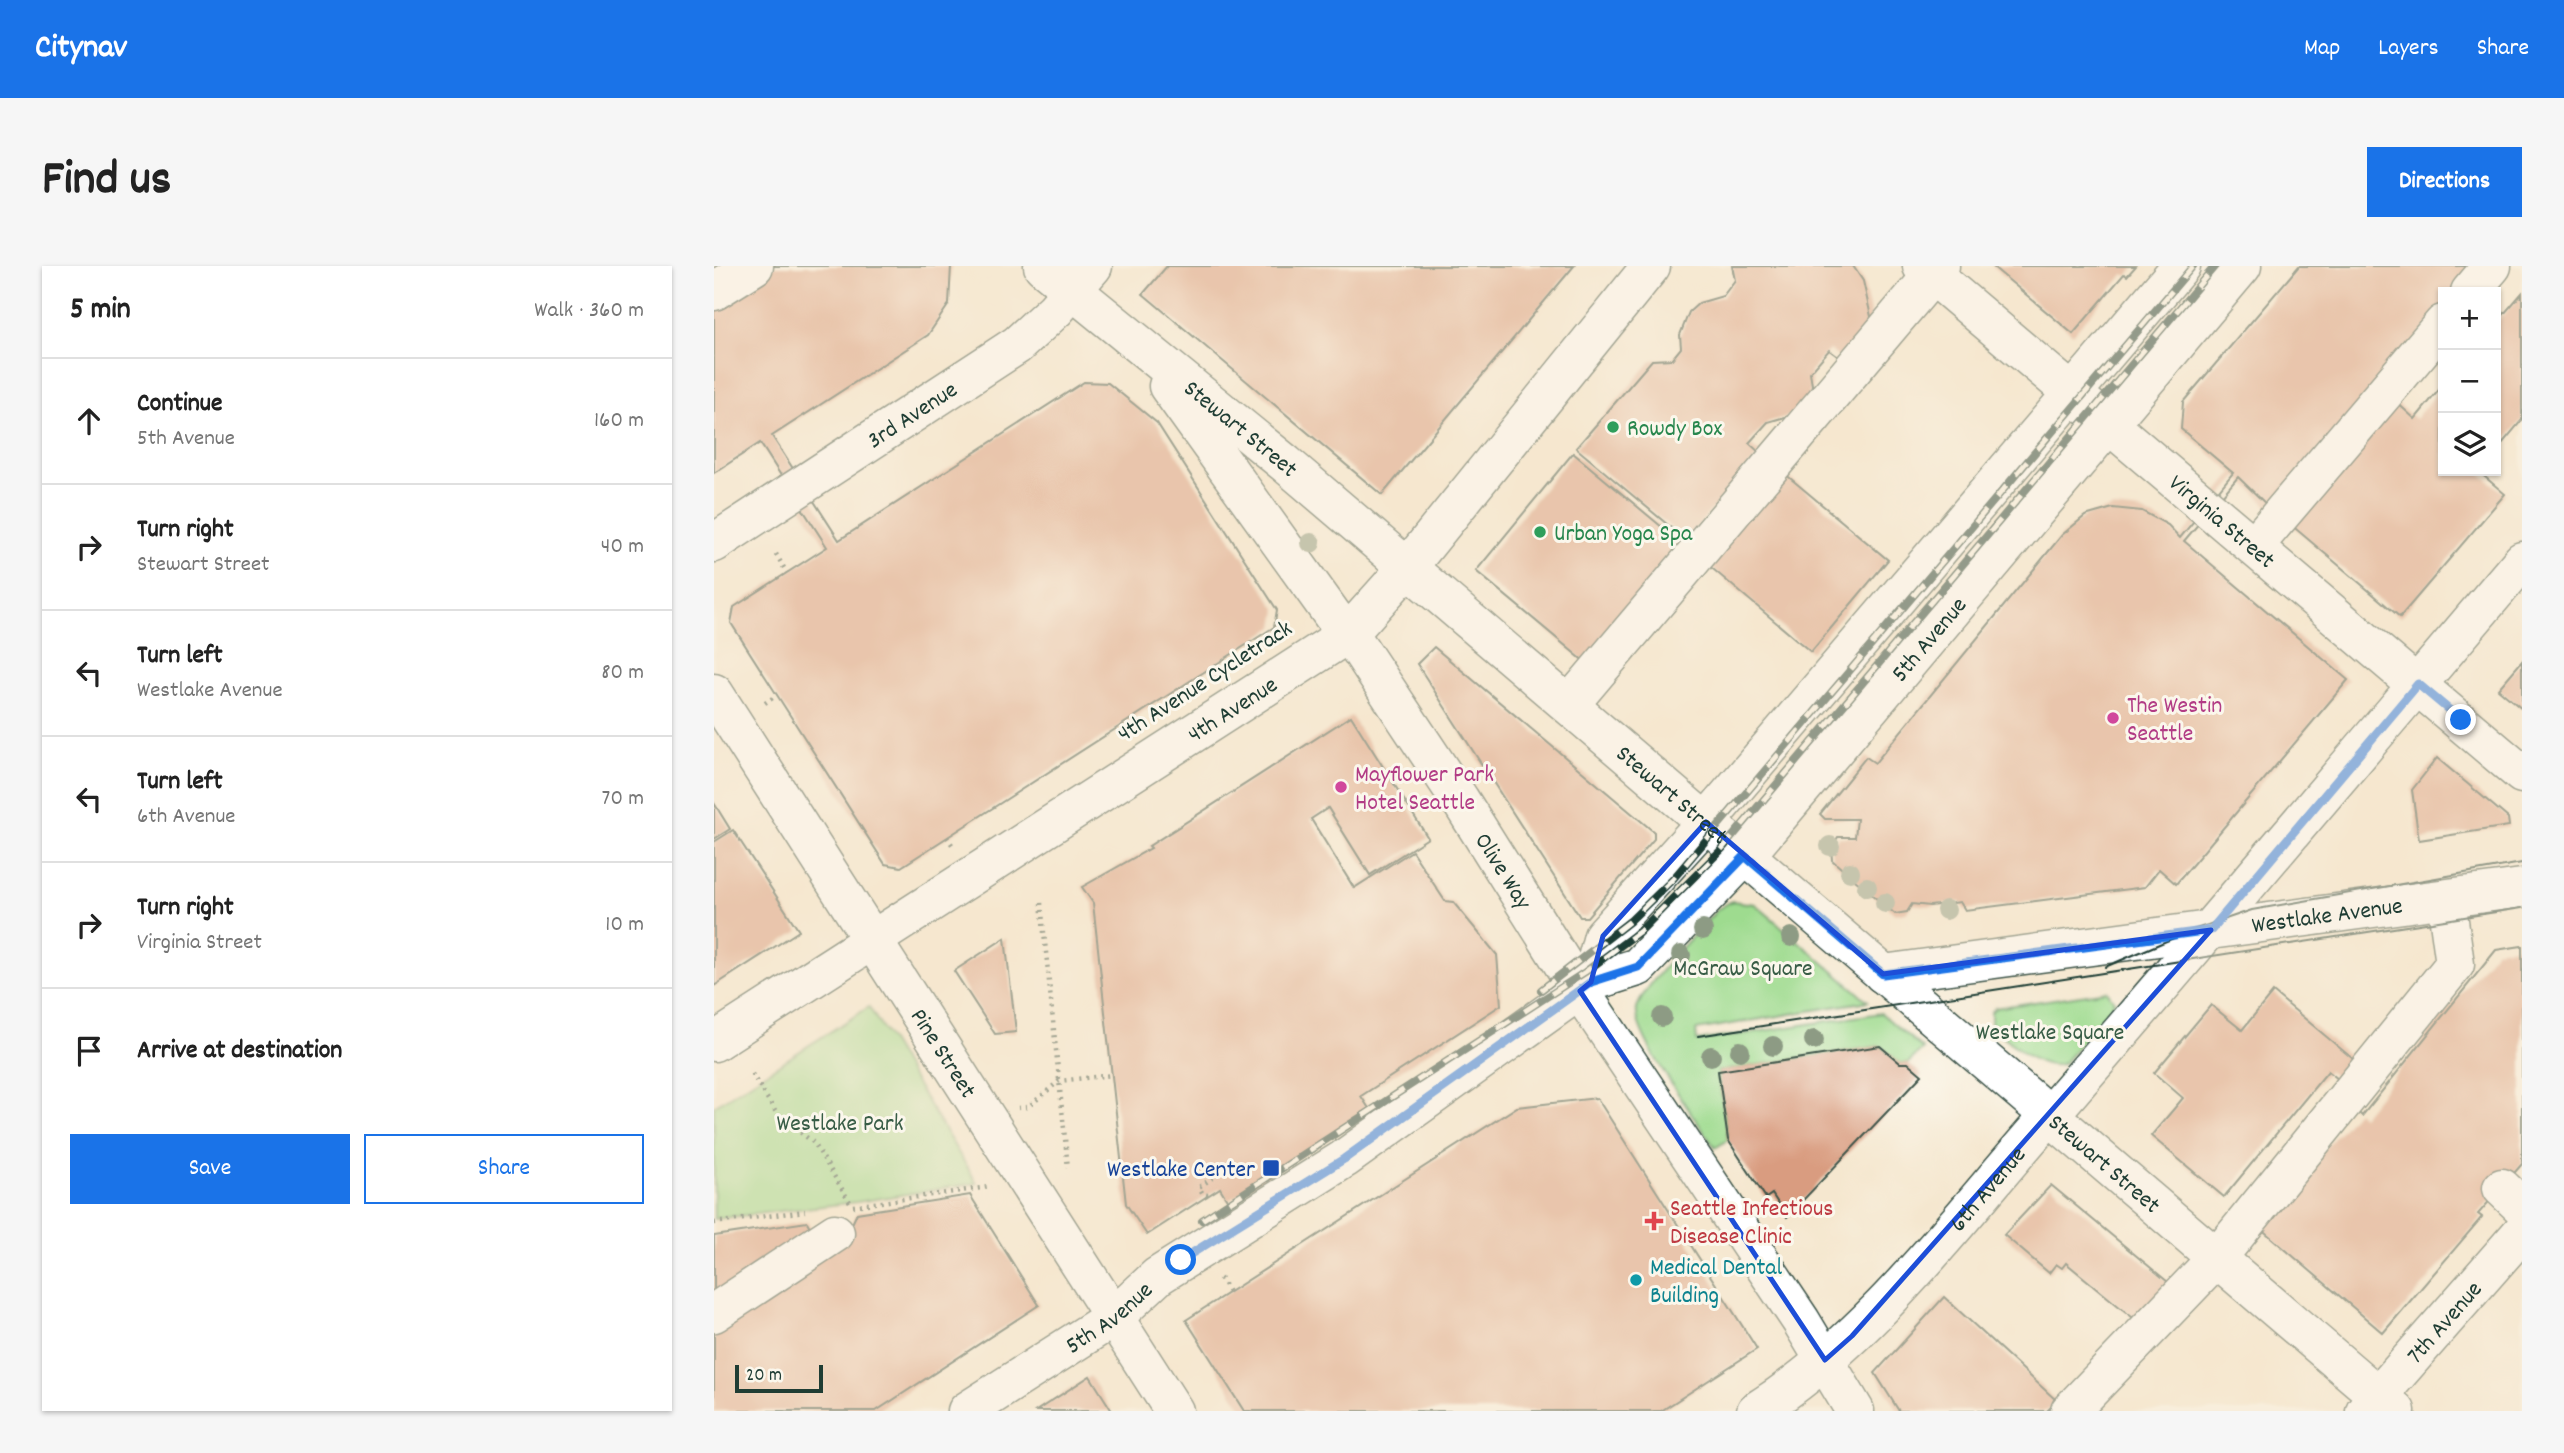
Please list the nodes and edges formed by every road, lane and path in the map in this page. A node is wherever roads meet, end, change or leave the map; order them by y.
1 (754, 266) edge
2 (1043, 266) edge
3 (1651, 266) edge
4 (2181, 266) edge
5 (2242, 266) edge
6 (2492, 266) edge
7 (1932, 269) edge
8 (1082, 278) edge
9 (2474, 287) edge
10 (714, 291) edge
11 (2438, 330) edge
12 (1135, 343) junction
13 (2073, 394) junction
14 (2108, 424) junction
15 (714, 543) edge
16 (2255, 547) junction
17 (776, 554) dead end
18 (2522, 561) edge
19 (1407, 568) junction
20 (787, 573) dead end
21 (1349, 633) junction
22 (2418, 684) junction
23 (714, 693) edge
24 (777, 695) dead end
25 (765, 703) dead end
26 (1569, 705) junction
27 (2522, 774) edge
28 (1706, 822) junction
29 (947, 837) dead end
30 (953, 846) dead end
31 (1745, 856) junction
32 (2522, 888) edge
33 (2446, 900) junction
34 (1041, 903) dead end
35 (2211, 930) junction
36 (873, 940) junction
37 (1883, 974) junction
38 (1585, 986) junction
39 (714, 1042) edge
40 (752, 1074) dead end
41 (1112, 1075) dead end
42 (1059, 1081) junction
43 (1014, 1109) dead end
44 (2049, 1115) junction
45 (1068, 1168) dead end
46 (1213, 1177) dead end
47 (989, 1187) dead end
48 (1213, 1203) dead end
49 (836, 1214) junction
50 (714, 1223) edge
51 (2522, 1232) edge
52 (2217, 1258) junction
53 (1220, 1278) dead end
54 (1229, 1292) dead end
55 (714, 1313) edge
56 (1114, 1317) junction
57 (1825, 1360) junction
58 (2380, 1406) edge
59 (967, 1411) edge
60 (1174, 1411) edge
61 (1756, 1411) edge
62 (1855, 1411) edge
63 (2070, 1411) edge

1 - 10 main road
2 - 8 main road, Stewart Street
3 - 19 main road, 4th Avenue
4 - 13 main road, 5th Avenue
5 - 14 main road, 5th Avenue
6 - 9 main road
7 - 13 main road, Virginia Street
7 - 26 main road
8 - 12 main road, Stewart Street
8 - 15 main road, 3rd Avenue
11 - 16 main road
12 - 19 main road, Stewart Street
12 - 21 main road, Olive Way
13 - 14 main road, Virginia Street
13 - 28 main road, 5th Avenue
14 - 16 main road, Virginia Street
14 - 31 main road, 5th Avenue
16 - 22 main road, Virginia Street
17 - 20 path
18 - 22 main road, 6th Avenue
19 - 21 main road, 4th Avenue
19 - 26 main road, Stewart Street
21 - 36 main road, 4th Avenue
21 - 38 main road, Olive Way
22 - 27 main road, Virginia Street
22 - 35 main road, 6th Avenue
23 - 36 main road, Pine Street
24 - 25 path
26 - 28 main road, Stewart Street
28 - 31 main road, Stewart Street
28 - 38 main road, 5th Avenue
29 - 30 path
31 - 37 main road, Stewart Street
31 - 38 main road, 5th Avenue
32 - 33 main road, Westlake Avenue
33 - 35 main road, Westlake Avenue
33 - 52 main road
34 - 42 path
35 - 37 main road, Westlake Avenue
35 - 44 main road, 6th Avenue
36 - 39 main road, 4th Avenue
36 - 56 main road, Pine Street
37 - 44 main road, Stewart Street
38 - 56 main road, 5th Avenue
38 - 57 main road, Olive Way
40 - 49 path
41 - 42 path
42 - 43 path
42 - 45 path
44 - 52 main road, Stewart Street
44 - 57 main road, 6th Avenue
46 - 48 path
47 - 49 path
49 - 50 path
49 - 55 main road
51 - 58 main road, 7th Avenue
52 - 58 main road, Stewart Street
52 - 63 main road
53 - 54 path
56 - 59 main road, 5th Avenue
56 - 60 main road, Pine Street
57 - 61 main road, 6th Avenue
57 - 62 main road, Olive Way

